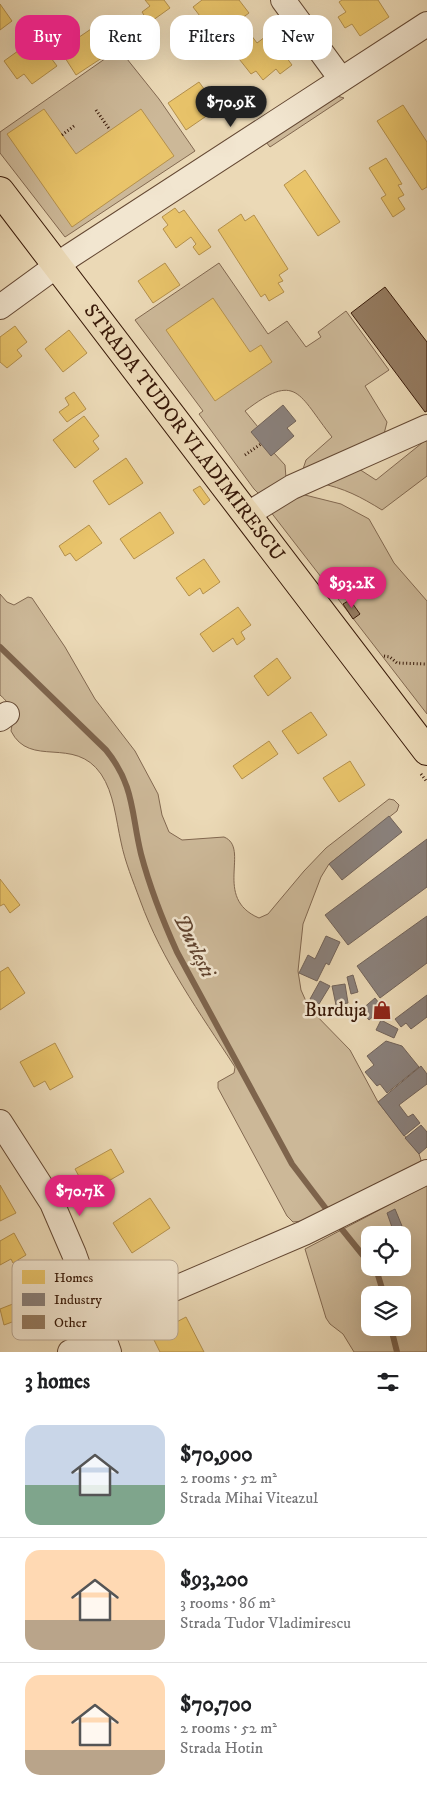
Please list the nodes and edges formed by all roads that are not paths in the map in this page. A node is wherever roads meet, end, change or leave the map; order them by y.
1 (283, 0) edge
2 (427, 24) edge
3 (341, 79) junction
4 (0, 192) edge
5 (57, 265) junction
6 (0, 307) edge
7 (427, 428) edge
8 (248, 514) junction
9 (427, 751) edge
10 (0, 1122) edge
11 (427, 1172) edge
12 (74, 1260) edge
13 (178, 1299) edge
14 (97, 1340) edge
15 (70, 1352) edge

1 - 3 street
2 - 3 street
3 - 5 street
4 - 5 main road, STRADA TUDOR VLADIMIRESCU
5 - 6 street
5 - 8 main road, STRADA TUDOR VLADIMIRESCU
7 - 8 street
8 - 9 main road, STRADA TUDOR VLADIMIRESCU
10 - 12 street
11 - 13 street
14 - 15 street

